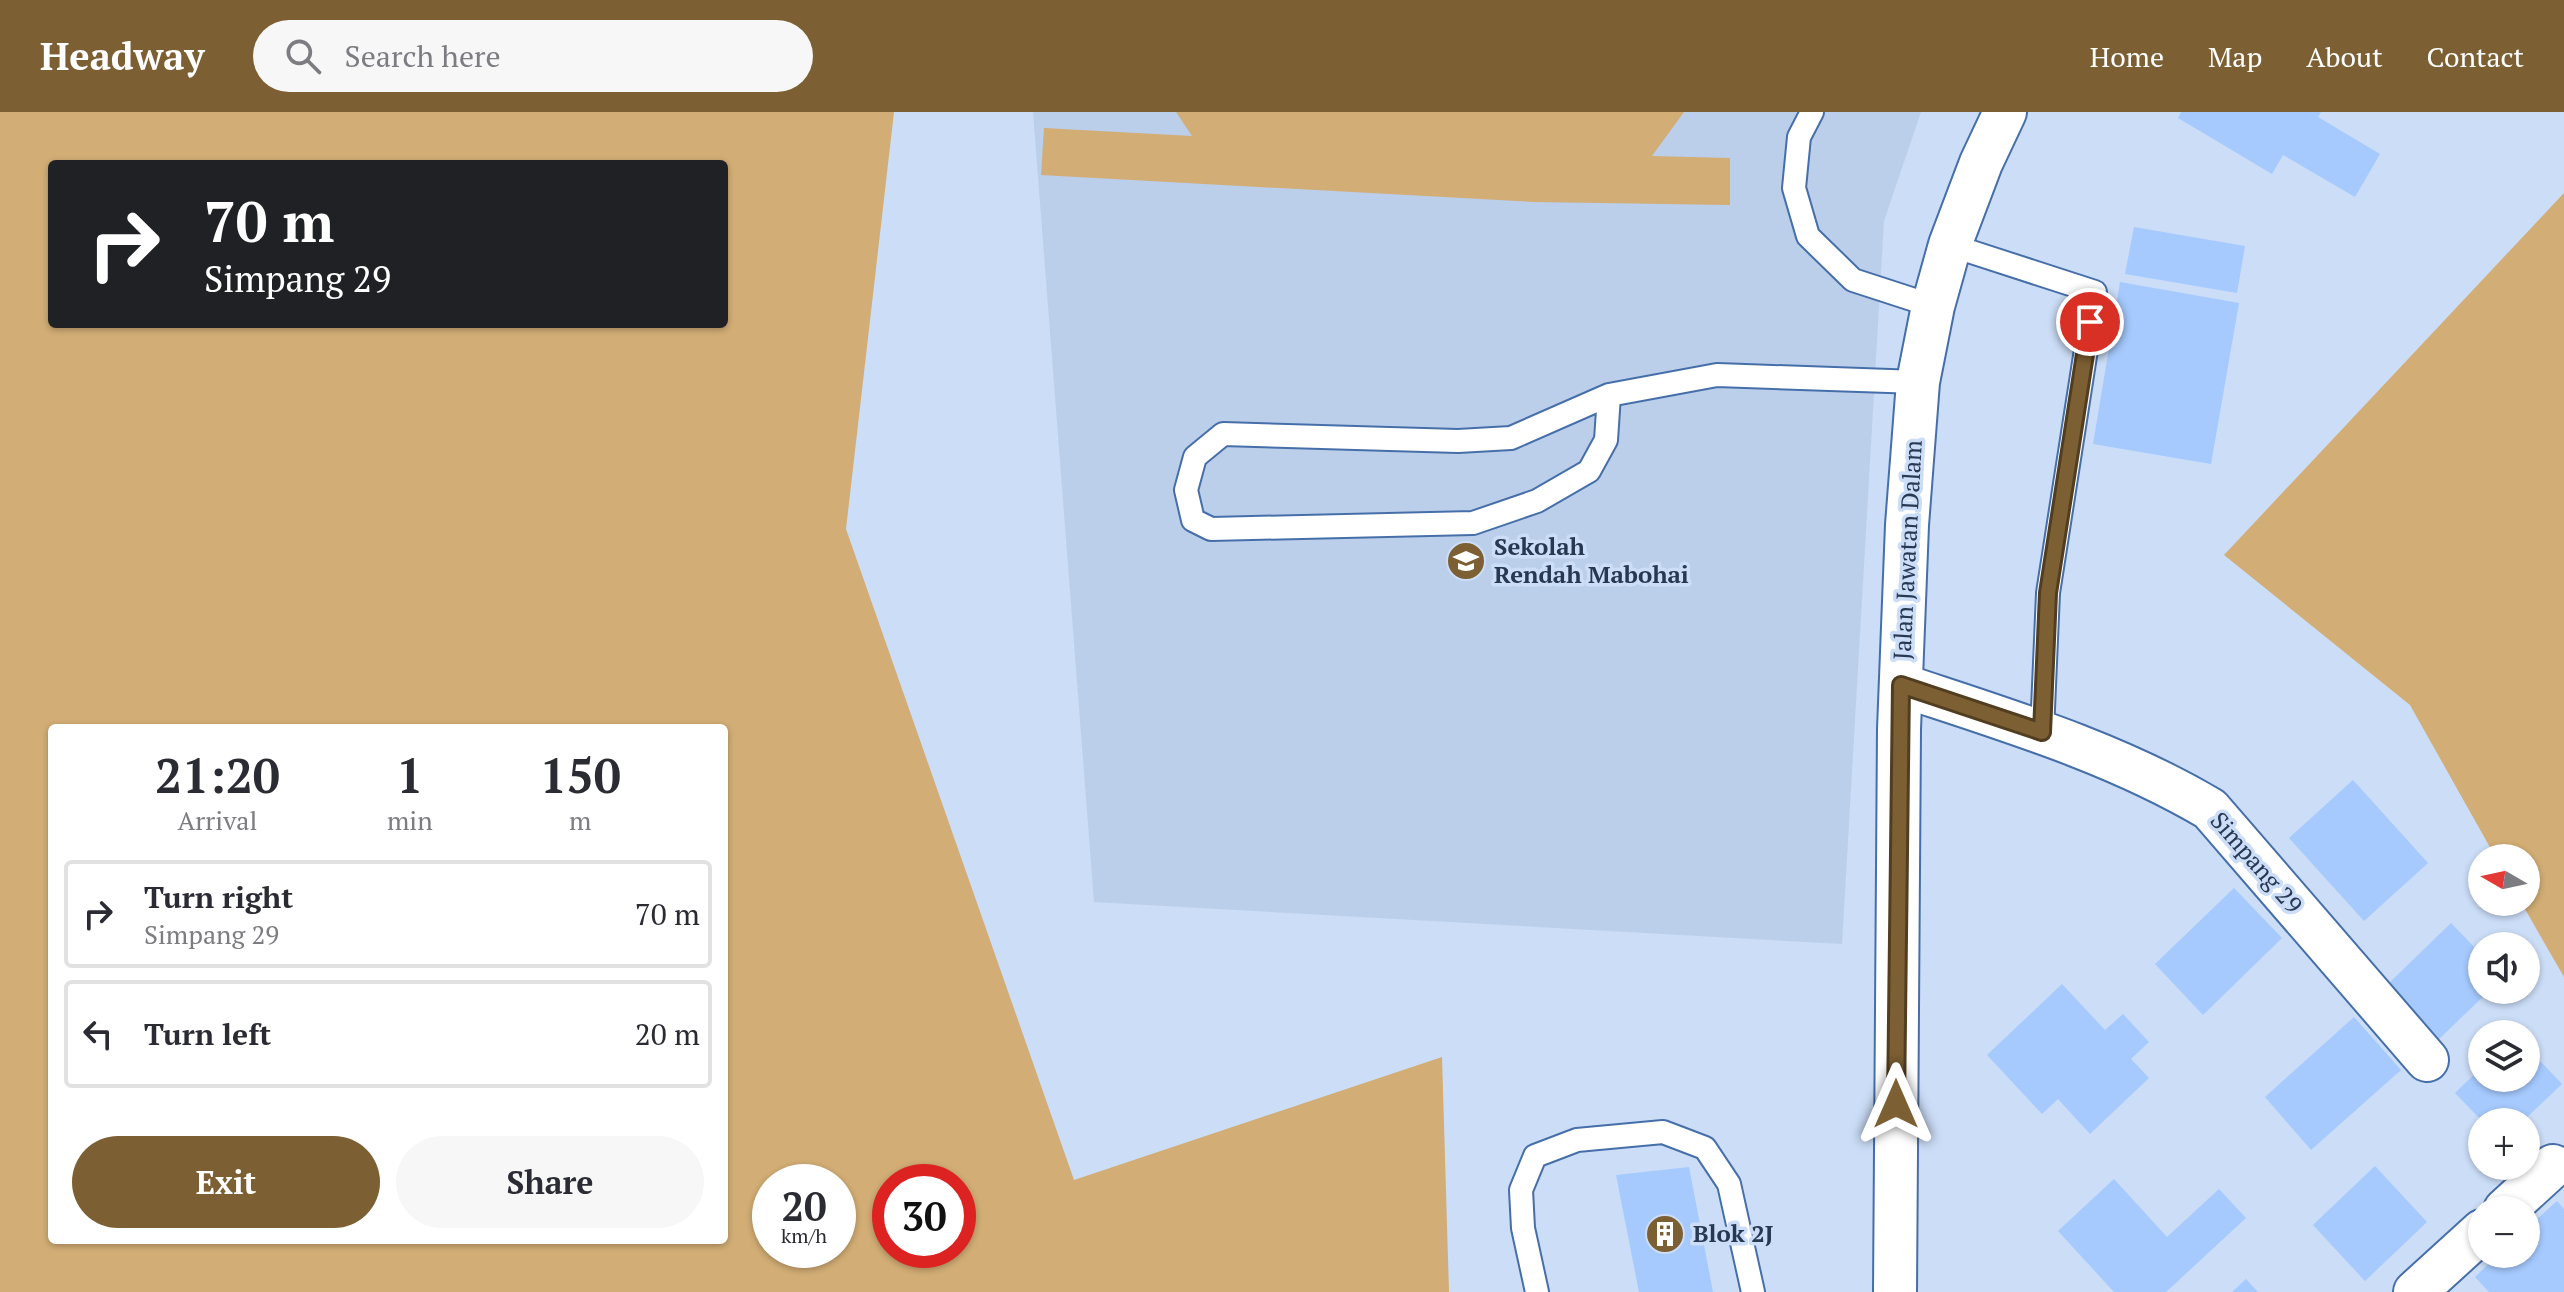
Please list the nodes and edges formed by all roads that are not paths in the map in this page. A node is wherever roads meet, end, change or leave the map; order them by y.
1 (1812, 112) edge
2 (2005, 112) edge
3 (1950, 245) junction
4 (1933, 306) junction
5 (1918, 382) junction
6 (1609, 395) junction
7 (1901, 685) junction
8 (2042, 732) junction
9 (2427, 1060) dead end
10 (2553, 1166) dead end
11 (2520, 1196) edge
12 (2468, 1244) edge
13 (1537, 1292) edge
14 (1753, 1292) edge
15 (1895, 1292) edge
16 (2415, 1292) edge

1 - 4 lane
2 - 3 street, Jalan Jawatan Dalam
3 - 4 street, Jalan Jawatan Dalam
3 - 8 lane
4 - 5 street, Jalan Jawatan Dalam
5 - 6 lane
5 - 7 street, Jalan Jawatan Dalam
6 - 6 lane
7 - 8 street, Simpang 29
7 - 15 street, Jalan Jawatan Dalam
8 - 9 street, Simpang 29
10 - 11 street
12 - 16 street
13 - 14 lane

